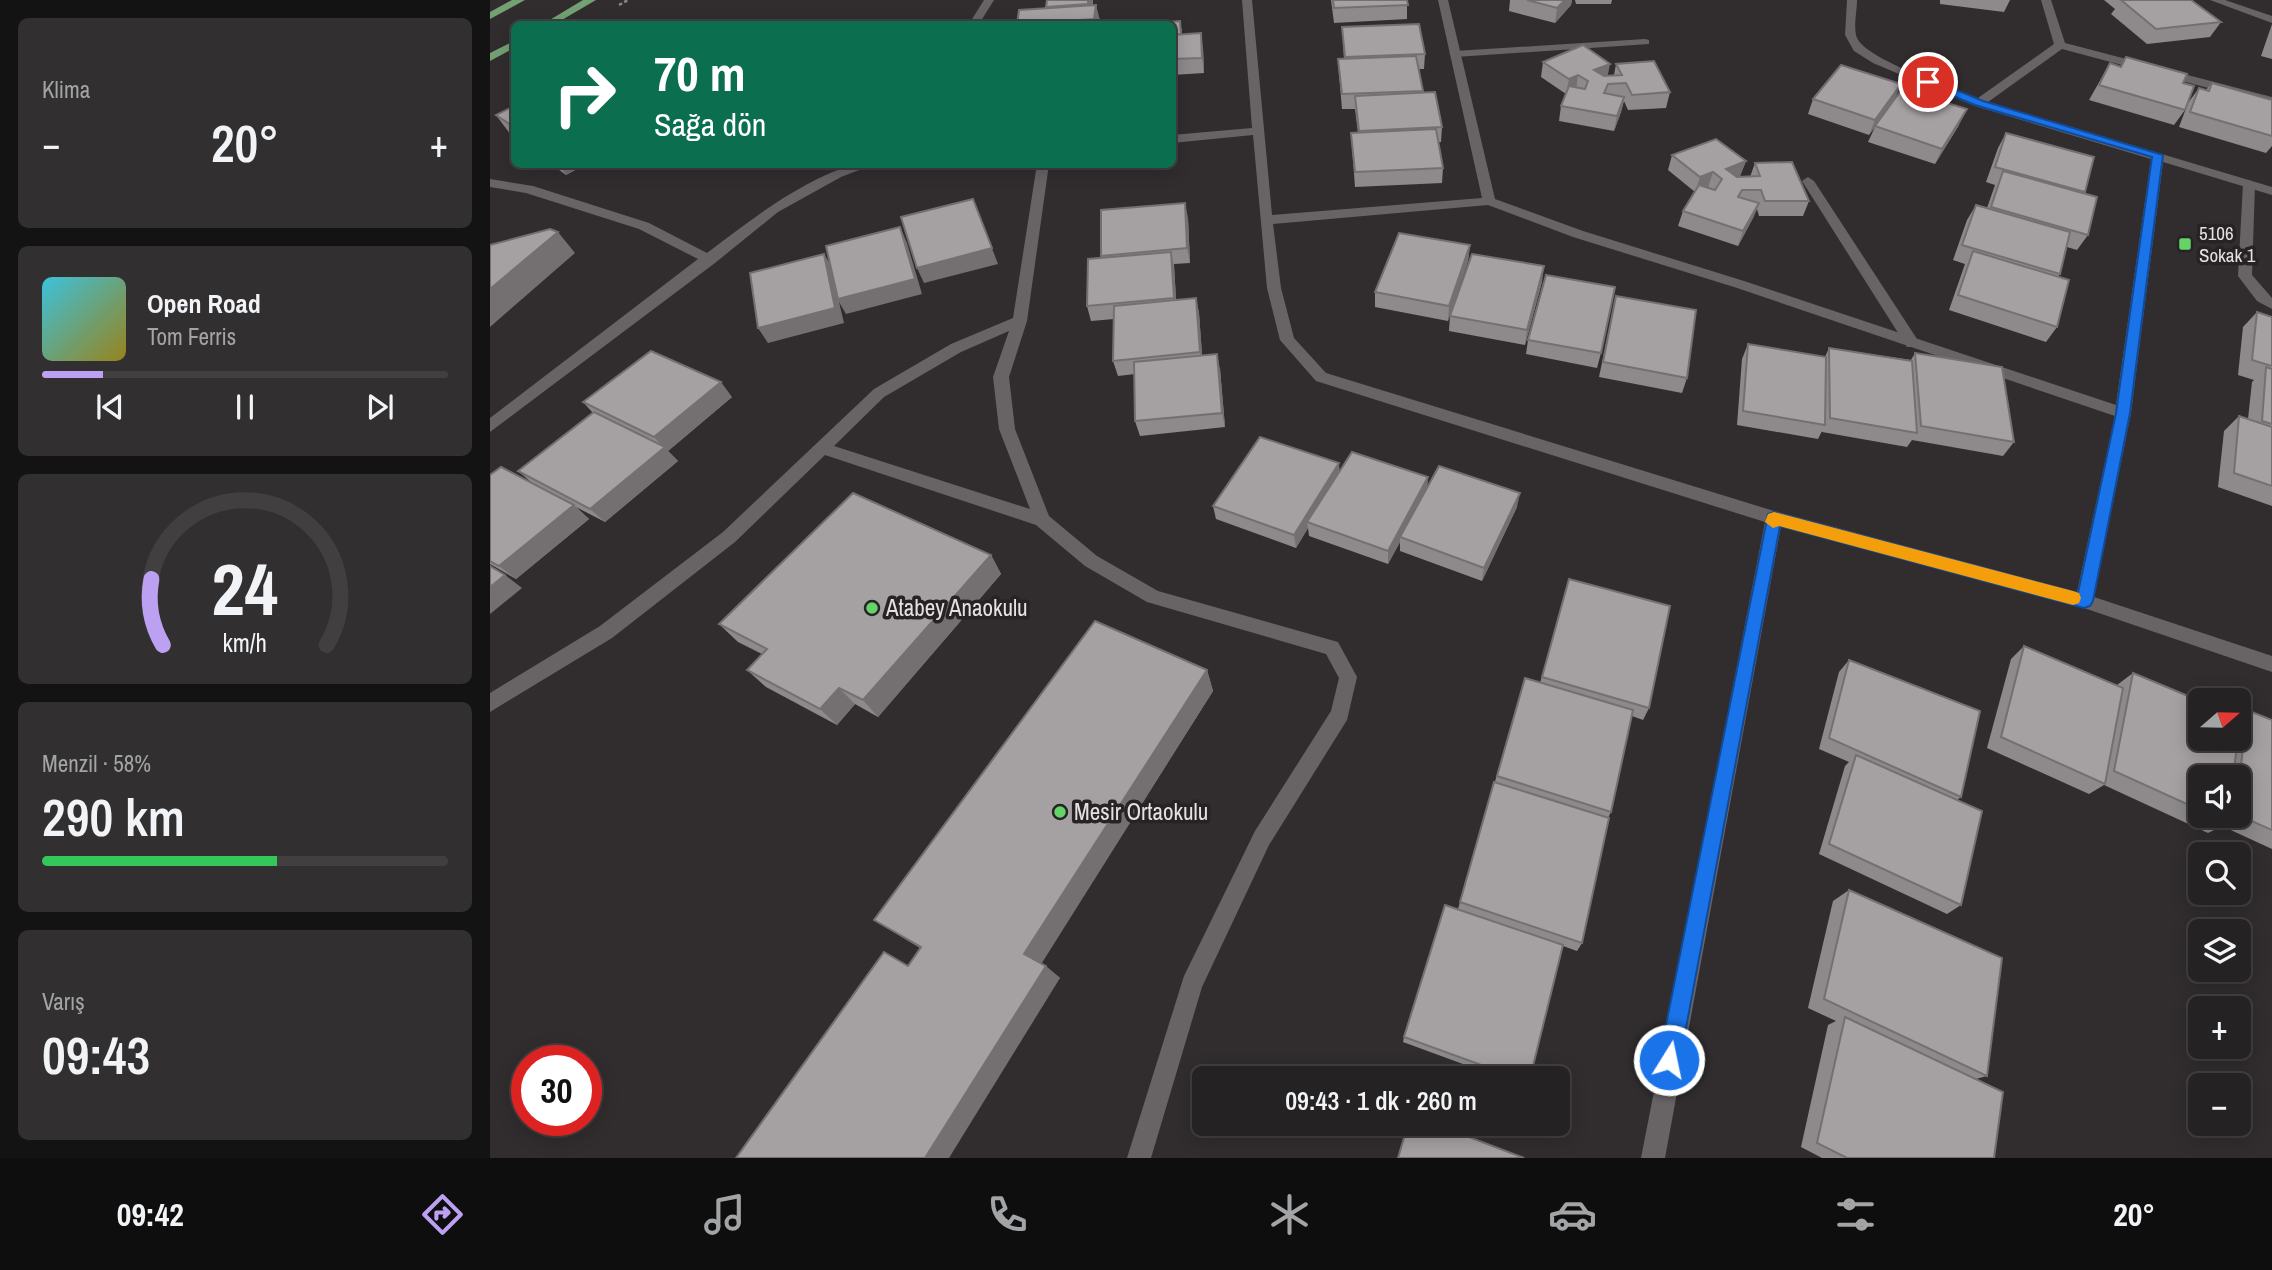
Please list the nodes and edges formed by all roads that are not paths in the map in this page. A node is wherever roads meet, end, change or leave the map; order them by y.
1 (520, 0) edge
2 (591, 0) edge
3 (989, 0) edge
4 (1247, 0) edge
5 (1443, 0) edge
6 (1852, 0) edge
7 (2046, 0) edge
8 (2215, 0) edge
9 (490, 16) edge
10 (2272, 20) edge
11 (553, 21) edge
12 (976, 21) edge
13 (1645, 42) dead end
14 (2060, 45) junction
15 (511, 46) edge
16 (1455, 54) junction
17 (490, 58) edge
18 (2272, 101) edge
19 (1979, 103) junction
20 (1258, 131) junction
21 (1176, 139) edge
22 (2158, 155) junction
23 (856, 168) edge
24 (1042, 168) edge
25 (1808, 181) dead end
26 (490, 183) edge
27 (2249, 184) junction
28 (2272, 191) edge
29 (1489, 201) junction
30 (1266, 220) junction
31 (710, 260) junction
32 (2272, 304) edge
33 (1020, 321) junction
34 (1912, 343) junction
35 (2123, 413) junction
36 (490, 426) edge
37 (820, 447) junction
38 (1774, 518) junction
39 (1042, 520) junction
40 (2084, 601) junction
41 (2272, 664) edge
42 (490, 703) edge
43 (1139, 1158) edge
44 (1653, 1158) edge

1 - 9 main road
2 - 11 main road
3 - 12 street
4 - 20 street
5 - 16 street
6 - 19 street
7 - 14 street
8 - 10 street
13 - 16 street
14 - 18 street
14 - 19 street
15 - 17 main road
16 - 29 street
19 - 22 street
20 - 21 street
20 - 30 street
22 - 27 street
22 - 35 street
23 - 31 street
24 - 33 street
25 - 34 street
26 - 31 street
27 - 28 street
27 - 32 street
29 - 30 street
29 - 34 street
30 - 38 street
31 - 36 street
33 - 37 street
33 - 39 street
34 - 35 street
35 - 40 street
37 - 39 street
37 - 42 street
38 - 40 street
38 - 44 street
39 - 43 street
40 - 41 street

